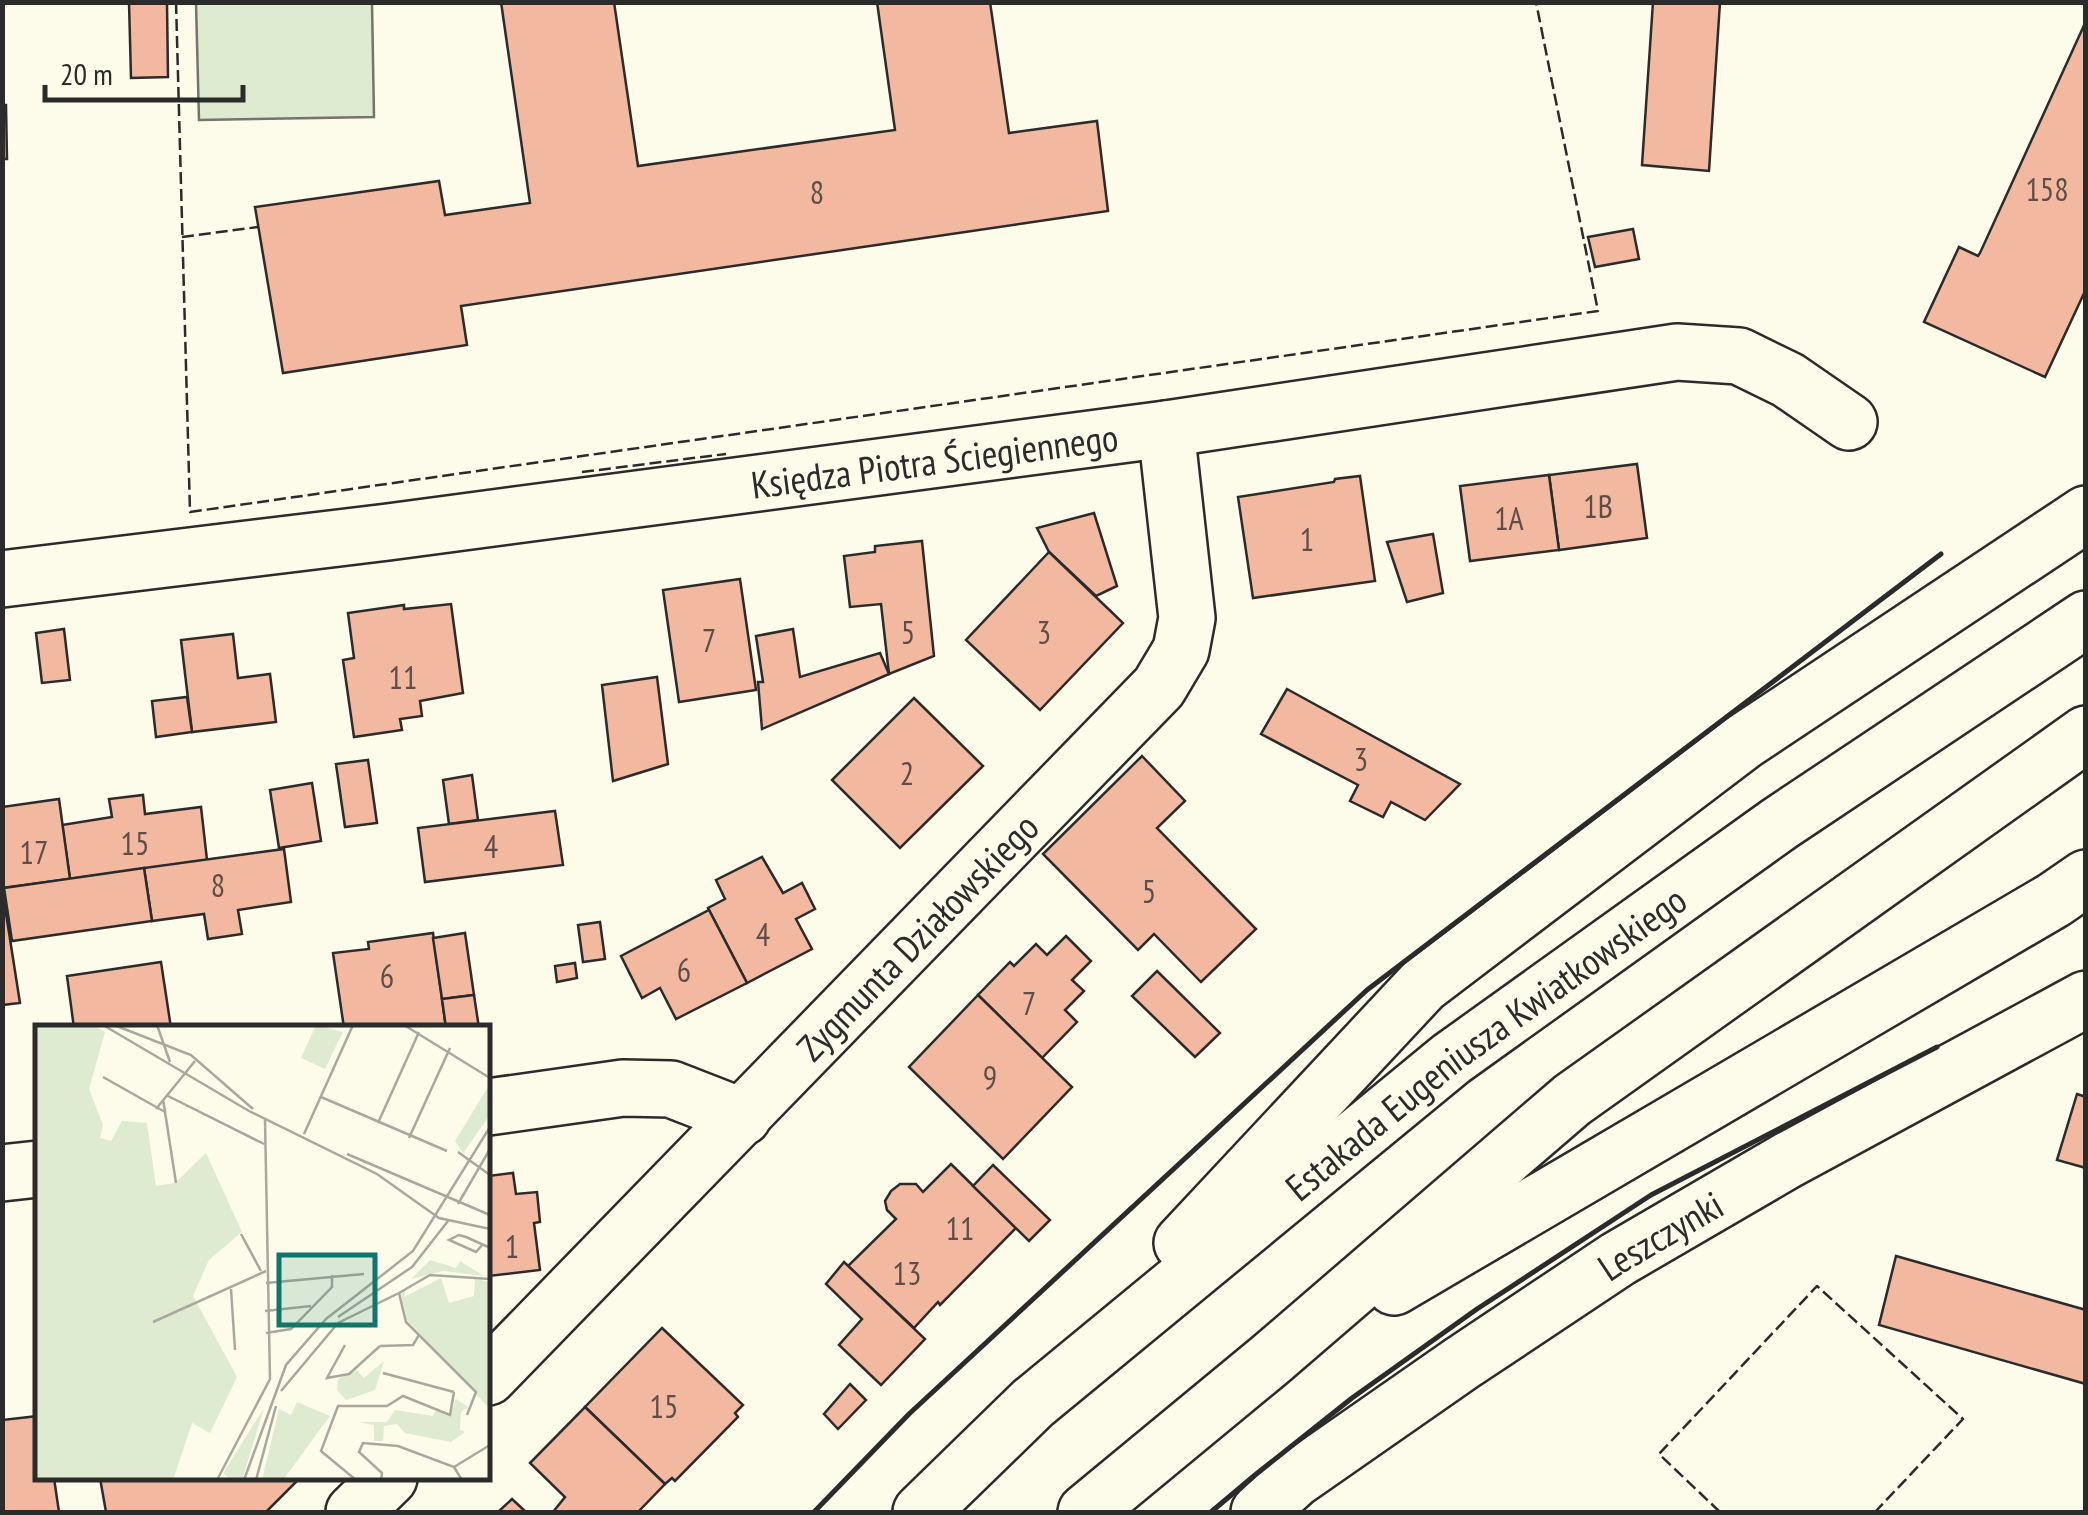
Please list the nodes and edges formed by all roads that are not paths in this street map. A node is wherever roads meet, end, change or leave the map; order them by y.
1 (1849, 422) dead end
2 (1166, 430) junction
3 (2086, 514) edge
4 (2, 580) edge
5 (2086, 619) edge
6 (2086, 734) edge
7 (2086, 878) edge
8 (2086, 999) edge
9 (490, 1106) edge
10 (743, 1116) junction
11 (35, 1169) edge
12 (2, 1174) edge
13 (1270, 1360) junction
14 (490, 1375) edge
15 (1033, 1403) junction
16 (387, 1480) edge
17 (354, 1512) edge
18 (920, 1512) edge
19 (1086, 1512) edge
20 (1259, 1512) edge

1 - 2 main road, Księdza Piotra Ściegiennego
2 - 4 main road, Księdza Piotra Ściegiennego
2 - 10 main road, Zygmunta Działowskiego
3 - 15 main road
5 - 15 main road, Estakada Eugeniusza Kwiatkowskiego
6 - 13 main road
7 - 13 main road
8 - 20 main road, Leszczynki
9 - 10 main road
10 - 14 main road, Zygmunta Działowskiego
11 - 12 main road
13 - 19 main road
15 - 18 main road, Estakada Eugeniusza Kwiatkowskiego
16 - 17 main road

